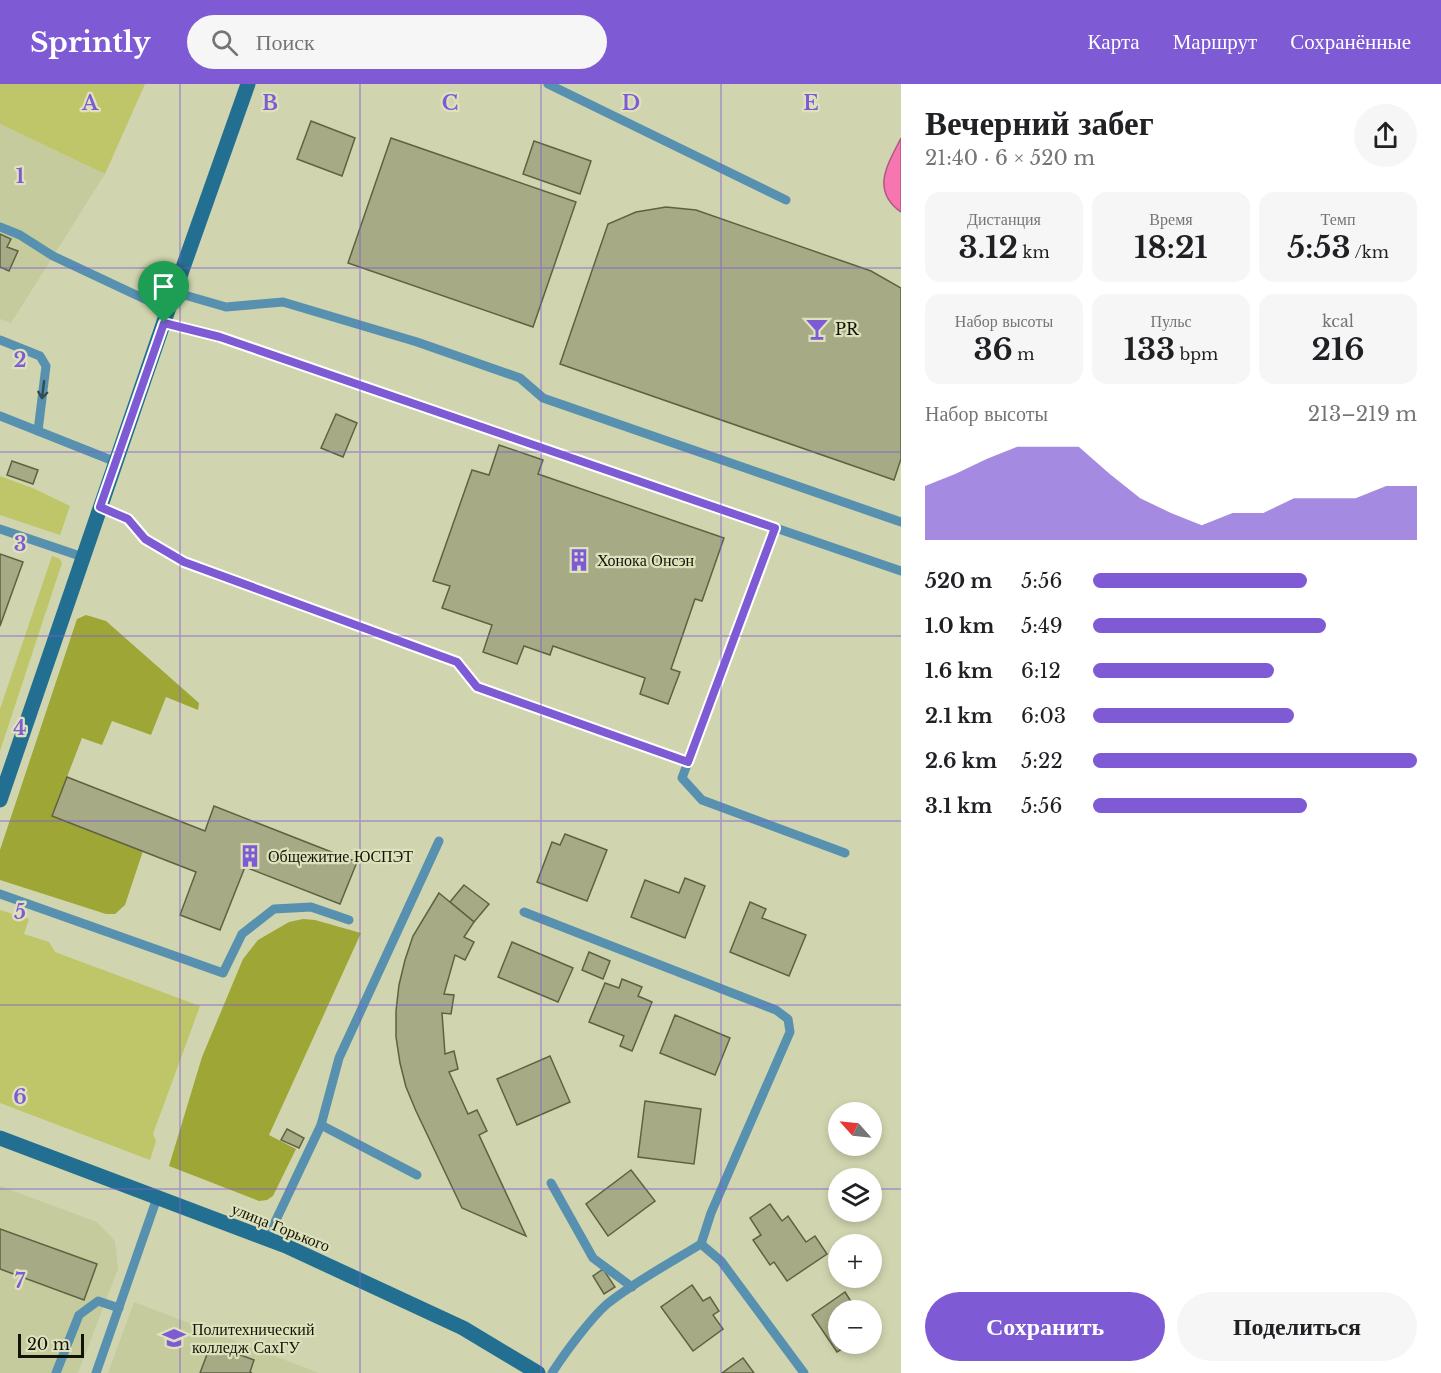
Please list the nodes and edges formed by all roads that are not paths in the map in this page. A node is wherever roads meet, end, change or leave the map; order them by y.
1 (248, 84) edge
2 (548, 84) edge
3 (786, 200) dead end
4 (0, 227) edge
5 (174, 292) junction
6 (166, 316) junction
7 (0, 340) edge
8 (0, 416) edge
9 (38, 431) junction
10 (116, 462) junction
11 (100, 507) junction
12 (901, 522) edge
13 (775, 528) junction
14 (0, 529) edge
15 (83, 557) junction
16 (901, 571) edge
17 (688, 762) junction
18 (0, 800) edge
19 (439, 841) dead end
20 (845, 852) dead end
21 (0, 894) edge
22 (524, 912) dead end
23 (349, 920) dead end
24 (321, 1125) junction
25 (0, 1138) edge
26 (417, 1175) dead end
27 (551, 1183) dead end
28 (157, 1198) junction
29 (267, 1239) junction
30 (701, 1244) junction
31 (632, 1287) junction
32 (119, 1308) junction
33 (56, 1373) edge
34 (96, 1373) edge
35 (538, 1373) edge
36 (552, 1373) edge
37 (804, 1373) edge

1 - 5 street
2 - 3 lane
4 - 6 lane
5 - 6 street
5 - 12 lane
6 - 10 street
6 - 13 lane
7 -> 9 lane
8 - 9 lane
9 - 10 lane
10 - 11 street
11 - 15 street
11 - 17 lane
13 - 16 lane
13 - 17 lane
14 - 15 lane
15 - 18 street
17 - 20 lane
19 - 24 lane
21 - 23 lane
22 - 30 lane
24 - 26 lane
24 - 29 lane
25 - 28 street, улица Горького
27 - 31 lane
28 - 29 street, улица Горького
28 - 32 lane
29 - 35 street, улица Горького
30 - 31 lane
30 - 37 lane
31 - 36 lane
32 - 33 lane
32 - 34 lane

